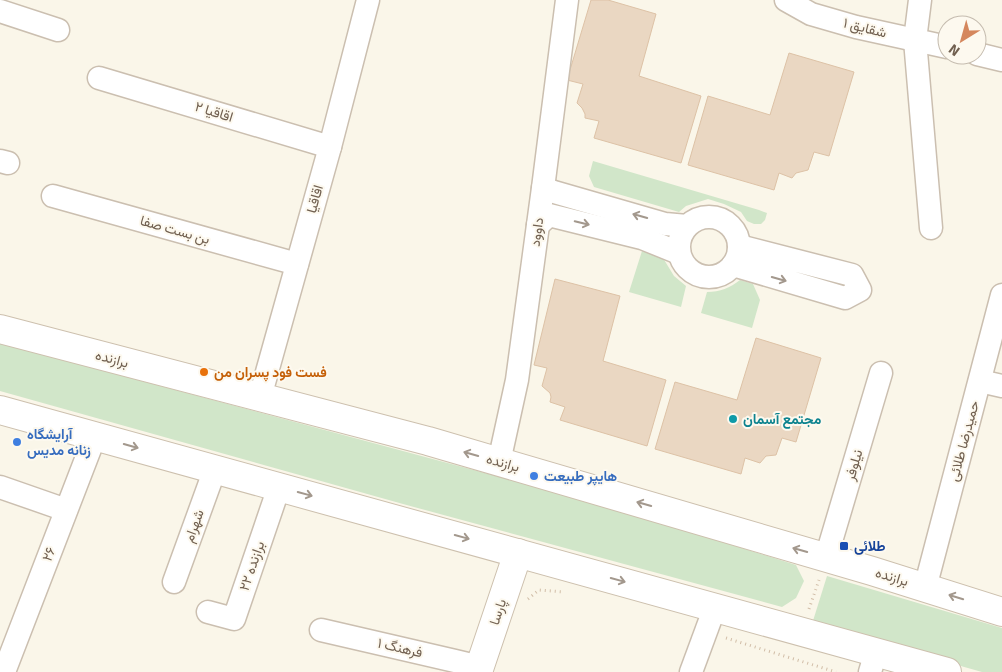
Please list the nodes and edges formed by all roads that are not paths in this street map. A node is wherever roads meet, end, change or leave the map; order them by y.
1 (367, 0) edge
2 (567, 0) edge
3 (786, 0) edge
4 (920, 0) edge
5 (0, 11) edge
6 (58, 30) dead end
7 (915, 40) junction
8 (937, 45) edge
9 (987, 56) edge
10 (1002, 60) edge
11 (99, 78) dead end
12 (330, 147) junction
13 (543, 188) junction
14 (53, 196) dead end
15 (538, 225) junction
16 (687, 226) junction
17 (931, 228) dead end
18 (679, 252) junction
19 (297, 264) junction
20 (1002, 295) edge
21 (0, 330) edge
22 (881, 373) dead end
23 (980, 380) junction
24 (1002, 386) edge
25 (260, 397) junction
26 (0, 410) edge
27 (95, 436) junction
28 (499, 462) junction
29 (215, 469) junction
30 (0, 487) edge
31 (279, 487) junction
32 (66, 510) junction
33 (518, 553) junction
34 (826, 558) junction
35 (174, 582) dead end
36 (925, 588) junction
37 (208, 612) dead end
38 (1002, 612) edge
39 (710, 619) junction
40 (321, 630) dead end
41 (873, 662) edge
42 (4, 663) edge
43 (479, 670) edge
44 (691, 672) edge
45 (947, 672) edge

1 - 12 street, اقاقیا
2 - 13 street, داوود
3 - 7 street, شقایق ۱
4 - 7 street
5 - 6 street
7 - 8 street, شقایق ۱
7 - 17 street
9 - 10 street
11 - 12 street, اقاقیا ۲
12 - 19 street, اقاقیا
13 - 15 street, داوود
16 -> 13 street
14 - 19 street, بن بست صفا
15 -> 18 street
15 - 28 street, داوود
16 - 18 street
16 - 18 street
19 - 25 street, اقاقیا
20 - 23 street, حمیدرضا طلائی
21 - 25 main road, برازنده
22 - 34 street, نیلوفر
23 - 24 street
23 - 36 street, حمیدرضا طلائی
28 -> 25 main road, برازنده
26 - 27 main road
27 -> 29 main road
27 - 32 street, ۲۶
34 -> 28 main road, برازنده
29 - 31 main road
29 - 35 street, شهرام
30 - 32 street
31 -> 33 main road
31 - 37 street, برازنده ۲۲
32 - 42 street, ۲۶
33 -> 39 main road
33 - 43 main road, پارسا
34 - 36 main road, برازنده
38 -> 36 main road, برازنده
39 - 41 main road
39 - 44 street
40 - 43 street, فرهنگ ۱
41 - 45 main road

